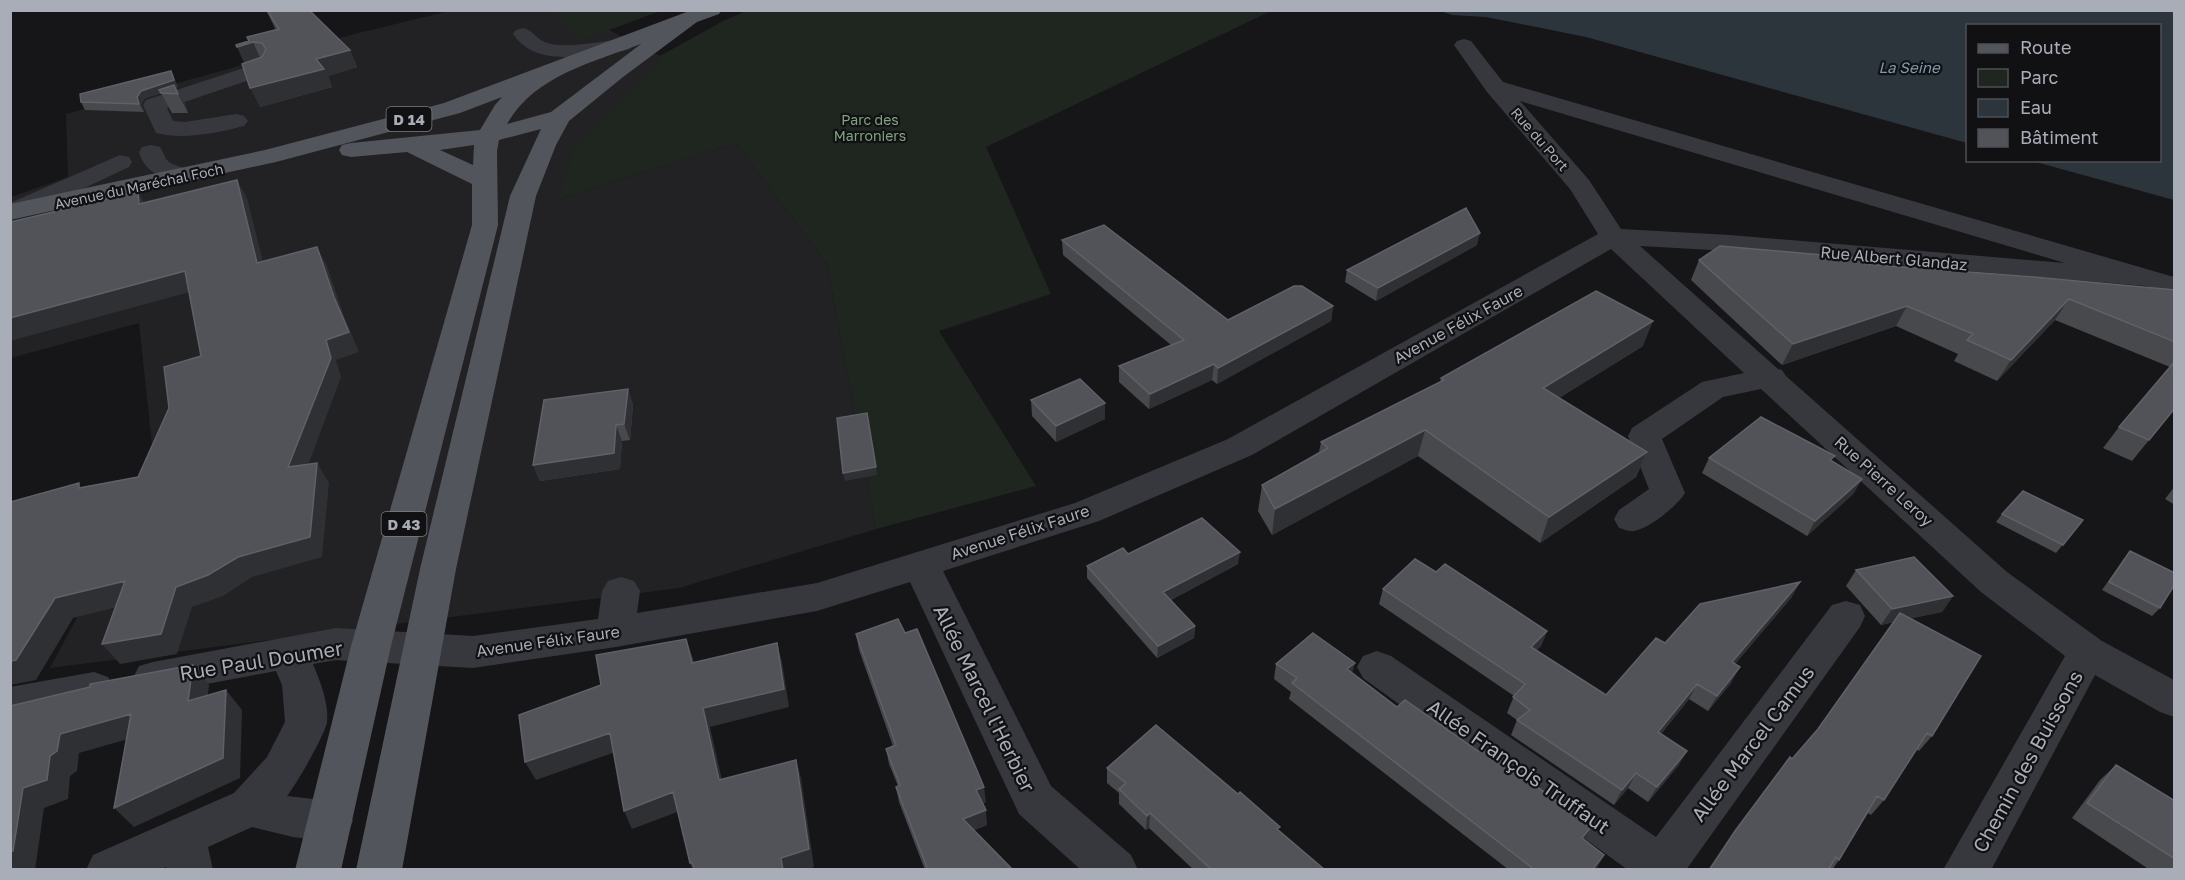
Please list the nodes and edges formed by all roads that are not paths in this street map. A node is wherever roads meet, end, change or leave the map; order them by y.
1 (712, 10) edge
2 (689, 20) junction
3 (523, 34) dead end
4 (623, 45) junction
5 (1464, 45) dead end
6 (262, 68) edge
7 (547, 74) junction
8 (1495, 87) junction
9 (467, 103) junction
10 (506, 105) junction
11 (559, 117) junction
12 (236, 121) dead end
13 (488, 136) junction
14 (411, 145) junction
15 (151, 152) dead end
16 (267, 157) junction
17 (120, 162) dead end
18 (183, 176) junction
19 (485, 180) junction
20 (11, 212) edge
21 (1613, 237) junction
22 (2146, 278) junction
23 (2175, 285) edge
24 (1771, 377) junction
25 (1632, 519) dead end
26 (921, 565) junction
27 (621, 591) dead end
28 (1846, 616) dead end
29 (616, 632) junction
30 (371, 646) junction
31 (422, 648) junction
32 (2088, 652) junction
33 (288, 653) junction
34 (1377, 667) dead end
35 (2175, 700) edge
36 (10, 704) edge
37 (250, 807) junction
38 (331, 821) junction
39 (186, 853) edge
40 (1659, 868) edge
41 (109, 870) edge
42 (318, 870) edge
43 (379, 870) edge
44 (1114, 870) edge
45 (1966, 870) edge

1 - 2 main road, D 14
2 - 4 main road, D 14
2 - 11 main road, D 14
3 - 4 street
4 - 7 main road, D 14
5 - 8 street, Rue du Port
6 - 12 street
7 - 9 main road, D 14
7 - 10 main road, D 43
8 - 21 street, Rue du Port
8 - 22 street
9 - 10 main road
9 - 16 main road, D 14
10 - 11 main road
10 - 13 main road, D 43
11 - 13 main road, D 14
11 - 31 main road, D 43
13 - 14 main road, D 14
13 - 19 main road, D 43
14 - 16 main road, D 14
14 - 19 main road
15 - 18 street
16 - 18 main road, Avenue du Maréchal Foch / D 14
17 - 20 street
18 - 20 main road, Avenue du Maréchal Foch / D 14
19 - 30 main road, D 43
21 - 22 street, Rue Albert Glandaz
21 - 24 street, Rue Pierre Leroy
21 - 26 street, Avenue Félix Faure
22 - 23 street, Rue Albert Glandaz
24 - 25 street
24 - 32 street, Rue Pierre Leroy
26 - 29 street, Avenue Félix Faure
26 - 44 street, Allée Marcel l'Herbier
27 - 29 street
28 - 40 street, Allée Marcel Camus
29 - 31 street, Avenue Félix Faure
30 - 31 street, Avenue Félix Faure
30 - 33 street, Rue Paul Doumer
30 - 38 main road, D 43
31 - 43 main road, D 43
32 - 35 street, Rue Pierre Leroy
32 - 45 street, Chemin des Buissons
33 - 36 street, Rue Paul Doumer
33 - 37 street
34 - 40 street, Allée François Truffaut
37 - 38 street
37 - 39 street
38 - 42 main road, D 43
39 - 41 street

